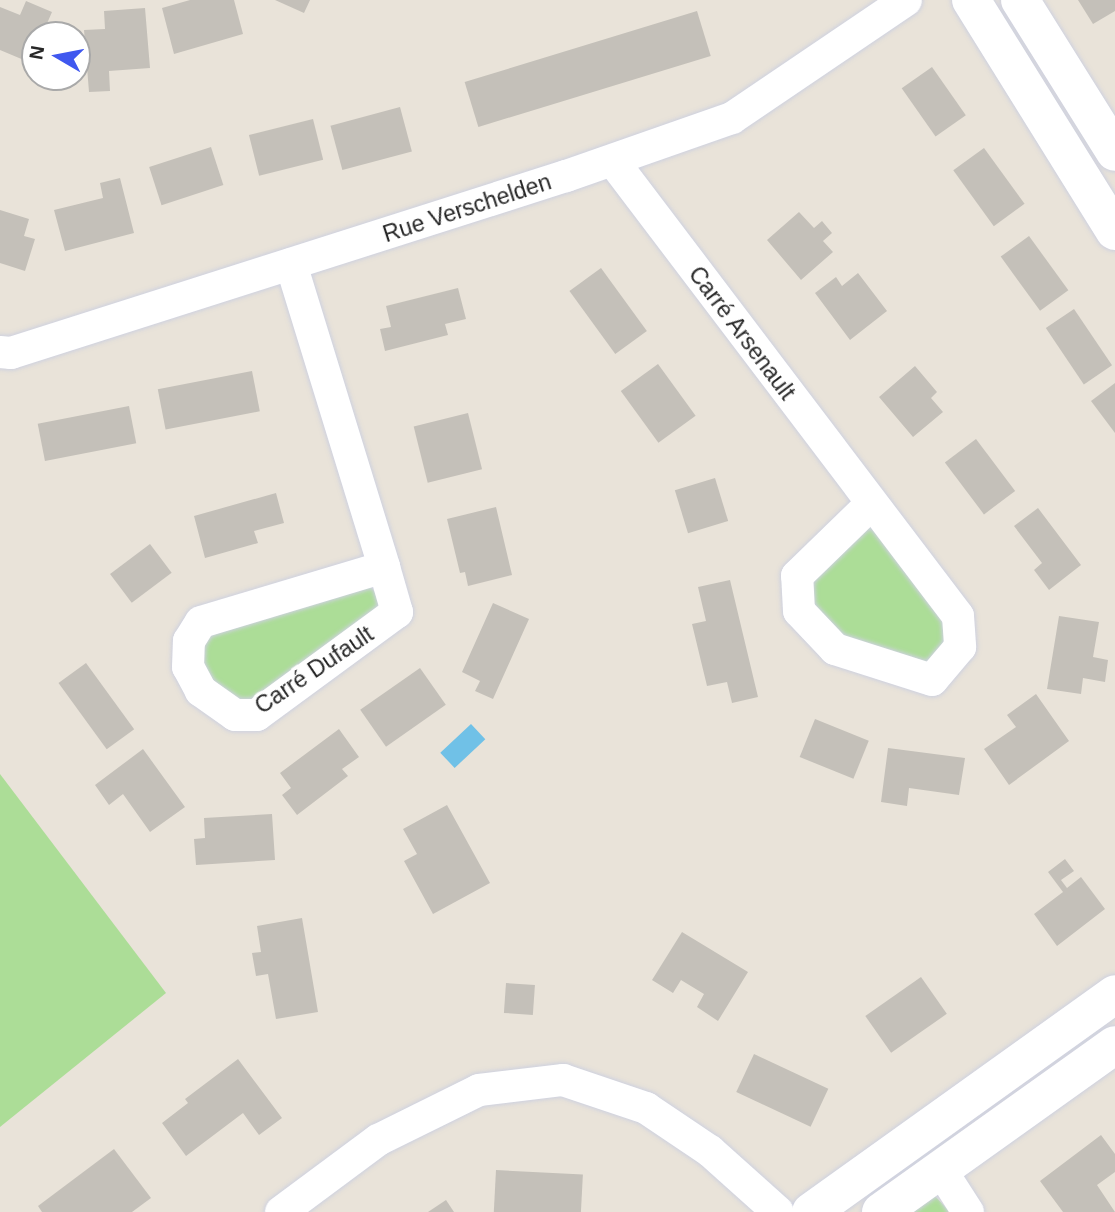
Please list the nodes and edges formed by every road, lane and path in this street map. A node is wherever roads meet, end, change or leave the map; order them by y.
1 (906, 0) edge
2 (971, 0) edge
3 (1020, 0) edge
4 (1115, 152) edge
5 (613, 161) junction
6 (1115, 231) edge
7 (291, 264) junction
8 (0, 352) edge
9 (871, 504) junction
10 (384, 567) junction
11 (1115, 994) edge
12 (1115, 1045) edge
13 (941, 1170) junction
14 (281, 1212) edge
15 (778, 1212) edge
16 (811, 1212) edge
17 (881, 1212) edge
18 (968, 1212) edge

1 - 5 street, Rue Verschelden
2 - 6 street
3 - 4 street
5 - 7 street, Rue Verschelden
5 - 9 street, Carré Arsenault
7 - 8 street, Rue Verschelden
7 - 10 street, Carré Dufault
9 - 9 street, Carré Arsenault
10 - 10 street, Carré Dufault
11 - 16 street
12 - 13 street
13 - 17 street
13 - 18 street
14 - 15 street

